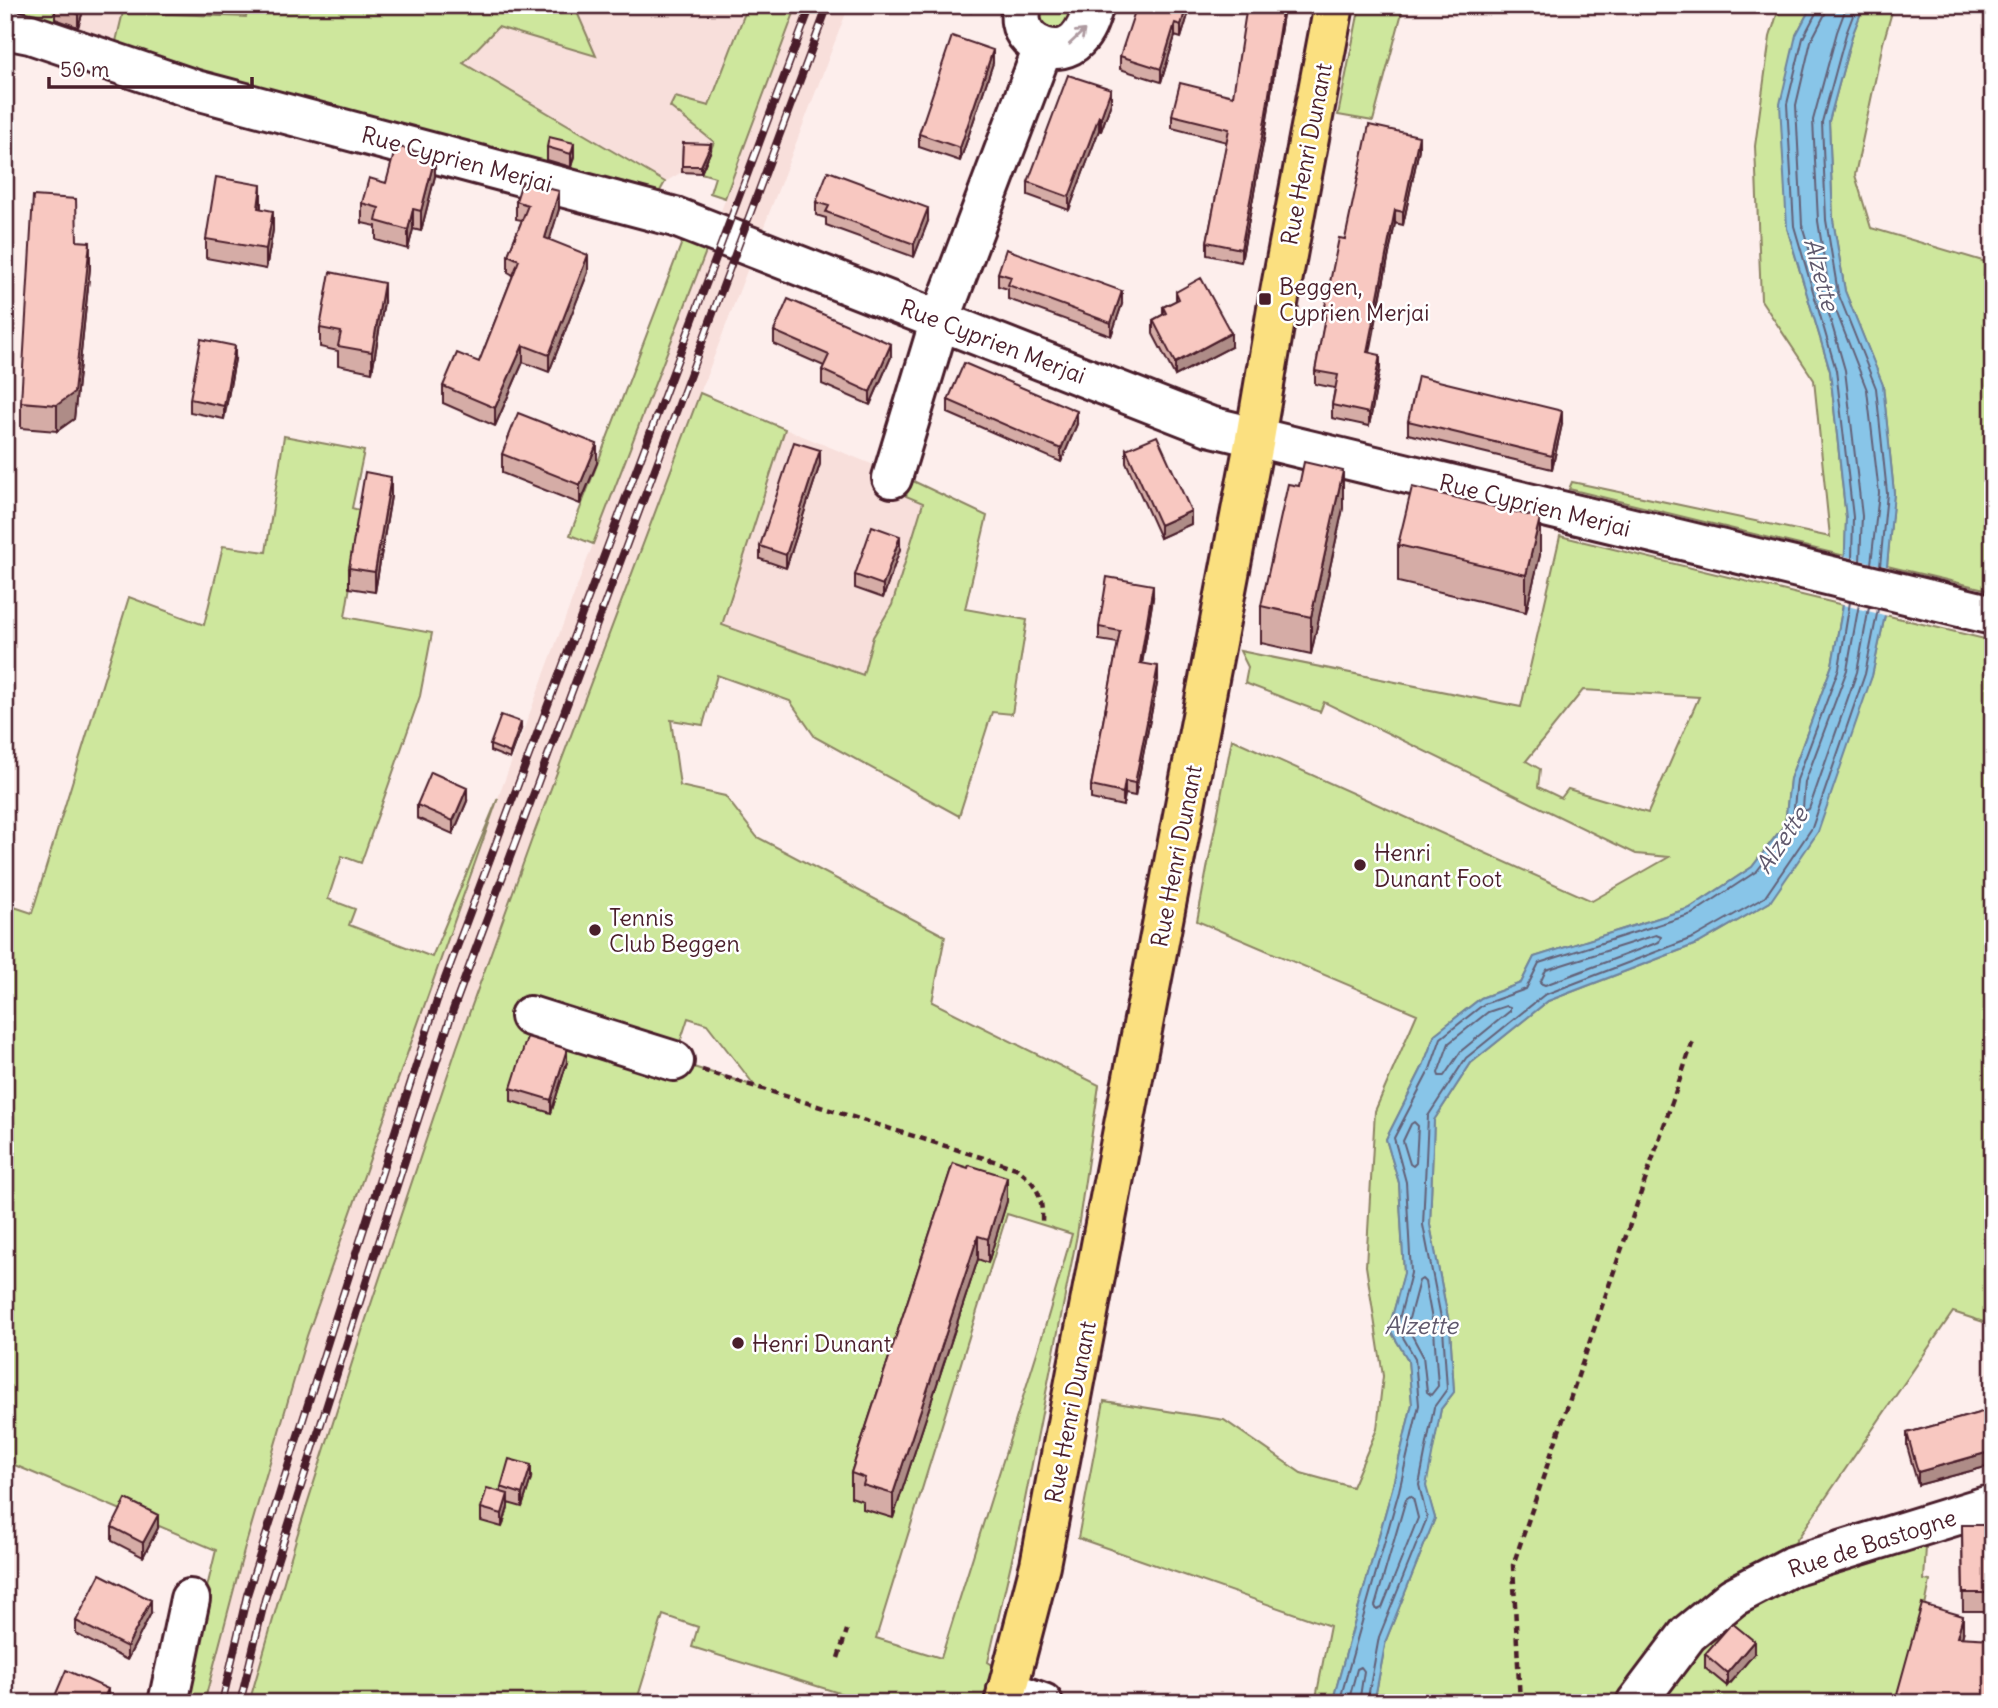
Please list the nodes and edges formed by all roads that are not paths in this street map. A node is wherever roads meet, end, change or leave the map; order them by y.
1 (1022, 5) edge
2 (1094, 5) edge
3 (1334, 5) edge
4 (5, 29) edge
5 (1043, 48) junction
6 (940, 320) junction
7 (1255, 438) junction
8 (892, 478) dead end
9 (1993, 615) edge
10 (530, 1016) dead end
11 (674, 1061) road end
12 (1993, 1504) edge
13 (190, 1600) dead end
14 (1005, 1696) edge
15 (169, 1703) edge
16 (1043, 1703) edge
17 (1636, 1703) edge

1 - 5 street
5 -> 2 street
3 - 7 main road, Rue Henri Dunant
4 - 6 street, Rue Cyprien Merjai
5 - 6 street
6 - 7 street, Rue Cyprien Merjai
6 - 8 street
7 - 9 street, Rue Cyprien Merjai
7 - 14 main road, Rue Henri Dunant
10 - 11 street
12 - 17 street, Rue de Bastogne
13 - 15 street
14 - 16 street

